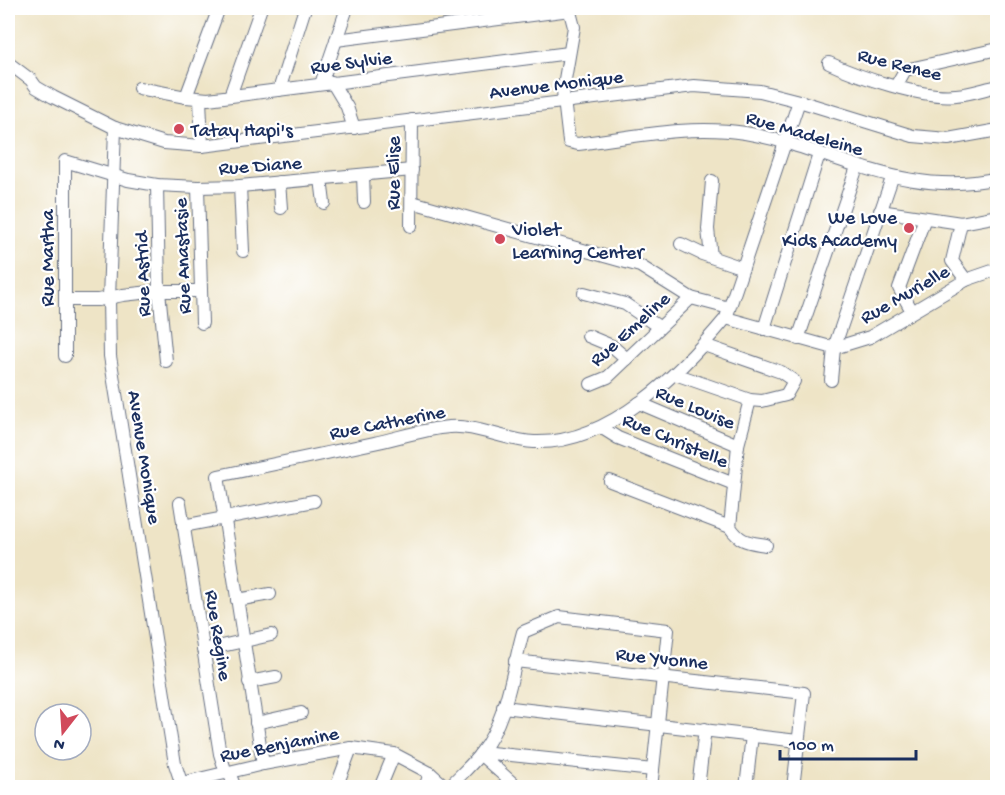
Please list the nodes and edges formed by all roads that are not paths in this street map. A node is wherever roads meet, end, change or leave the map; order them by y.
1 (219, 8) edge
2 (261, 8) edge
3 (303, 8) edge
4 (347, 8) edge
5 (569, 9) edge
6 (336, 40) junction
7 (998, 49) edge
8 (569, 53) junction
9 (829, 63) dead end
10 (11, 65) dead end
11 (327, 83) junction
12 (896, 86) junction
13 (998, 86) edge
14 (139, 88) dead end
15 (279, 90) junction
16 (230, 96) junction
17 (186, 98) junction
18 (200, 99) junction
19 (799, 101) junction
20 (564, 102) junction
21 (412, 120) junction
22 (115, 128) junction
23 (354, 128) junction
24 (998, 130) edge
25 (785, 143) junction
26 (202, 146) junction
27 (819, 154) junction
28 (65, 161) joint
29 (857, 167) junction
30 (412, 170) junction
31 (363, 175) junction
32 (112, 176) junction
33 (892, 178) junction
34 (998, 178) edge
35 (321, 179) junction
36 (712, 181) dead end
37 (279, 182) junction
38 (157, 185) junction
39 (240, 186) junction
40 (198, 187) junction
41 (364, 202) dead end
42 (412, 202) junction
43 (324, 203) dead end
44 (281, 208) dead end
45 (880, 211) junction
46 (998, 216) edge
47 (925, 218) junction
48 (962, 223) junction
49 (411, 226) dead end
50 (681, 244) dead end
51 (243, 251) dead end
52 (711, 257) junction
53 (743, 268) junction
54 (998, 269) edge
55 (966, 280) junction
56 (159, 291) junction
57 (201, 291) junction
58 (584, 293) dead end
59 (691, 298) junction
60 (109, 299) junction
61 (65, 300) junction
62 (912, 312) junction
63 (728, 313) junction
64 (202, 323) dead end
65 (659, 327) junction
66 (764, 329) junction
67 (588, 336) dead end
68 (798, 339) junction
69 (704, 345) junction
70 (834, 348) junction
71 (66, 356) dead end
72 (627, 358) junction
73 (166, 361) dead end
74 (675, 374) junction
75 (831, 380) dead end
76 (591, 384) dead end
77 (750, 400) junction
78 (639, 403) junction
79 (602, 428) junction
80 (738, 445) junction
81 (610, 481) dead end
82 (735, 484) junction
83 (314, 501) dead end
84 (180, 503) dead end
85 (226, 518) junction
86 (183, 526) junction
87 (730, 526) junction
88 (766, 545) dead end
89 (270, 594) dead end
90 (237, 600) junction
91 (271, 635) dead end
92 (243, 641) junction
93 (203, 650) junction
94 (515, 661) junction
95 (663, 676) junction
96 (276, 677) dead end
97 (249, 682) junction
98 (503, 707) junction
99 (301, 713) dead end
100 (256, 723) junction
101 (658, 724) junction
102 (705, 729) junction
103 (752, 735) junction
104 (798, 741) junction
105 (351, 748) junction
106 (481, 753) junction
107 (394, 754) junction
108 (263, 764) junction
109 (653, 770) junction
110 (228, 772) junction
111 (430, 773) junction
112 (182, 785) edge
113 (235, 788) edge
114 (336, 788) edge
115 (380, 788) edge
116 (425, 788) edge
117 (448, 788) edge
118 (518, 788) edge
119 (651, 788) edge
120 (698, 788) edge
121 (746, 788) edge
122 (793, 788) edge

1 - 17 street
2 - 16 street
3 - 15 street
4 - 6 street
5 - 6 street
5 - 8 street
6 - 11 street
7 - 12 street
8 - 11 street, Rue Sylvie
8 - 20 street
9 - 12 street, Rue Renee
10 - 22 street, Avenue Monique
11 - 15 street, Rue Sylvie
11 - 23 street
12 - 13 street, Rue Renee
14 - 17 street, Rue Sylvie
15 - 16 street, Rue Sylvie
16 - 18 street, Rue Sylvie
17 - 18 street, Rue Sylvie
18 - 26 street
19 - 20 street, Avenue Monique
19 - 24 street, Avenue Monique
19 - 25 street, Rue Catherine
20 - 21 street, Avenue Monique
20 - 25 street, Rue Madeleine
21 - 23 street, Avenue Monique
21 - 30 street, Rue Elise
22 - 26 street, Avenue Monique
22 - 32 street, Avenue Monique
23 - 26 street, Avenue Monique
25 - 27 street, Rue Madeleine
25 - 53 street, Rue Catherine
27 - 29 street, Rue Madeleine
27 - 66 street
28 - 32 street, Rue Diane
28 - 61 street, Rue Martha
29 - 33 street, Rue Madeleine
29 - 68 street
30 - 31 street, Rue Diane
30 - 42 street, Rue Elise
31 - 35 street, Rue Diane
31 - 41 street
32 - 38 street, Rue Diane
32 - 60 street, Avenue Monique
33 - 34 street, Rue Madeleine
33 - 45 street
35 - 37 street, Rue Diane
35 - 43 street
36 - 52 street
37 - 39 street, Rue Diane
37 - 44 street
38 - 40 street, Rue Diane
38 - 56 street, Rue Astrid
39 - 40 street, Rue Diane
39 - 51 street
40 - 57 street, Rue Anastasie
42 - 49 street, Rue Elise
42 - 59 street
45 - 47 street
45 - 70 street
46 - 48 street
47 - 48 street
47 - 62 street
48 - 55 street
50 - 52 street
52 - 53 street
53 - 63 street, Rue Catherine
54 - 55 street, Rue Murielle
55 - 62 street, Rue Murielle
56 - 57 street
56 - 60 street
56 - 73 street, Rue Astrid
57 - 64 street, Rue Anastasie
58 - 65 street
59 - 63 street
59 - 65 street, Rue Emeline
60 - 61 street
60 - 112 street, Avenue Monique
61 - 71 street, Rue Martha
62 - 70 street, Rue Murielle
63 - 66 street
63 - 69 street, Rue Catherine
65 - 72 street, Rue Emeline
66 - 68 street
67 - 72 street
68 - 70 street
69 - 74 street, Rue Catherine
69 - 77 street
70 - 75 street
72 - 76 street, Rue Emeline
74 - 77 street
74 - 78 street, Rue Catherine
77 - 80 street
78 - 79 street, Rue Catherine
78 - 80 street, Rue Louise
79 - 82 street, Rue Christelle
79 - 85 street, Rue Catherine
80 - 82 street
81 - 87 street
82 - 87 street
83 - 85 street
84 - 86 street, Rue Regine
85 - 86 street
85 - 90 street, Rue Catherine
86 - 93 street, Rue Regine
87 - 88 street
89 - 90 street
90 - 92 street, Rue Catherine
91 - 92 street
92 - 93 street
92 - 97 street, Rue Catherine
93 - 110 street, Rue Regine
94 - 95 street, Rue Yvonne
94 - 95 street
94 - 98 street
95 - 101 street
95 - 104 street, Rue Yvonne
96 - 97 street
97 - 100 street, Rue Catherine
98 - 101 street
98 - 106 street
99 - 100 street
100 - 108 street, Rue Catherine
101 - 102 street
101 - 109 street
102 - 103 street
102 - 120 street
103 - 104 street
103 - 121 street
104 - 122 street
105 - 107 street, Rue Benjamine
105 - 108 street, Rue Benjamine
105 - 114 street
106 - 109 street
106 - 117 street
106 - 118 street
107 - 111 street, Rue Benjamine
107 - 115 street
108 - 110 street, Rue Benjamine
109 - 119 street
110 - 112 street, Rue Benjamine
110 - 113 street, Rue Regine
111 - 116 street
111 - 117 street, Rue Benjamine

